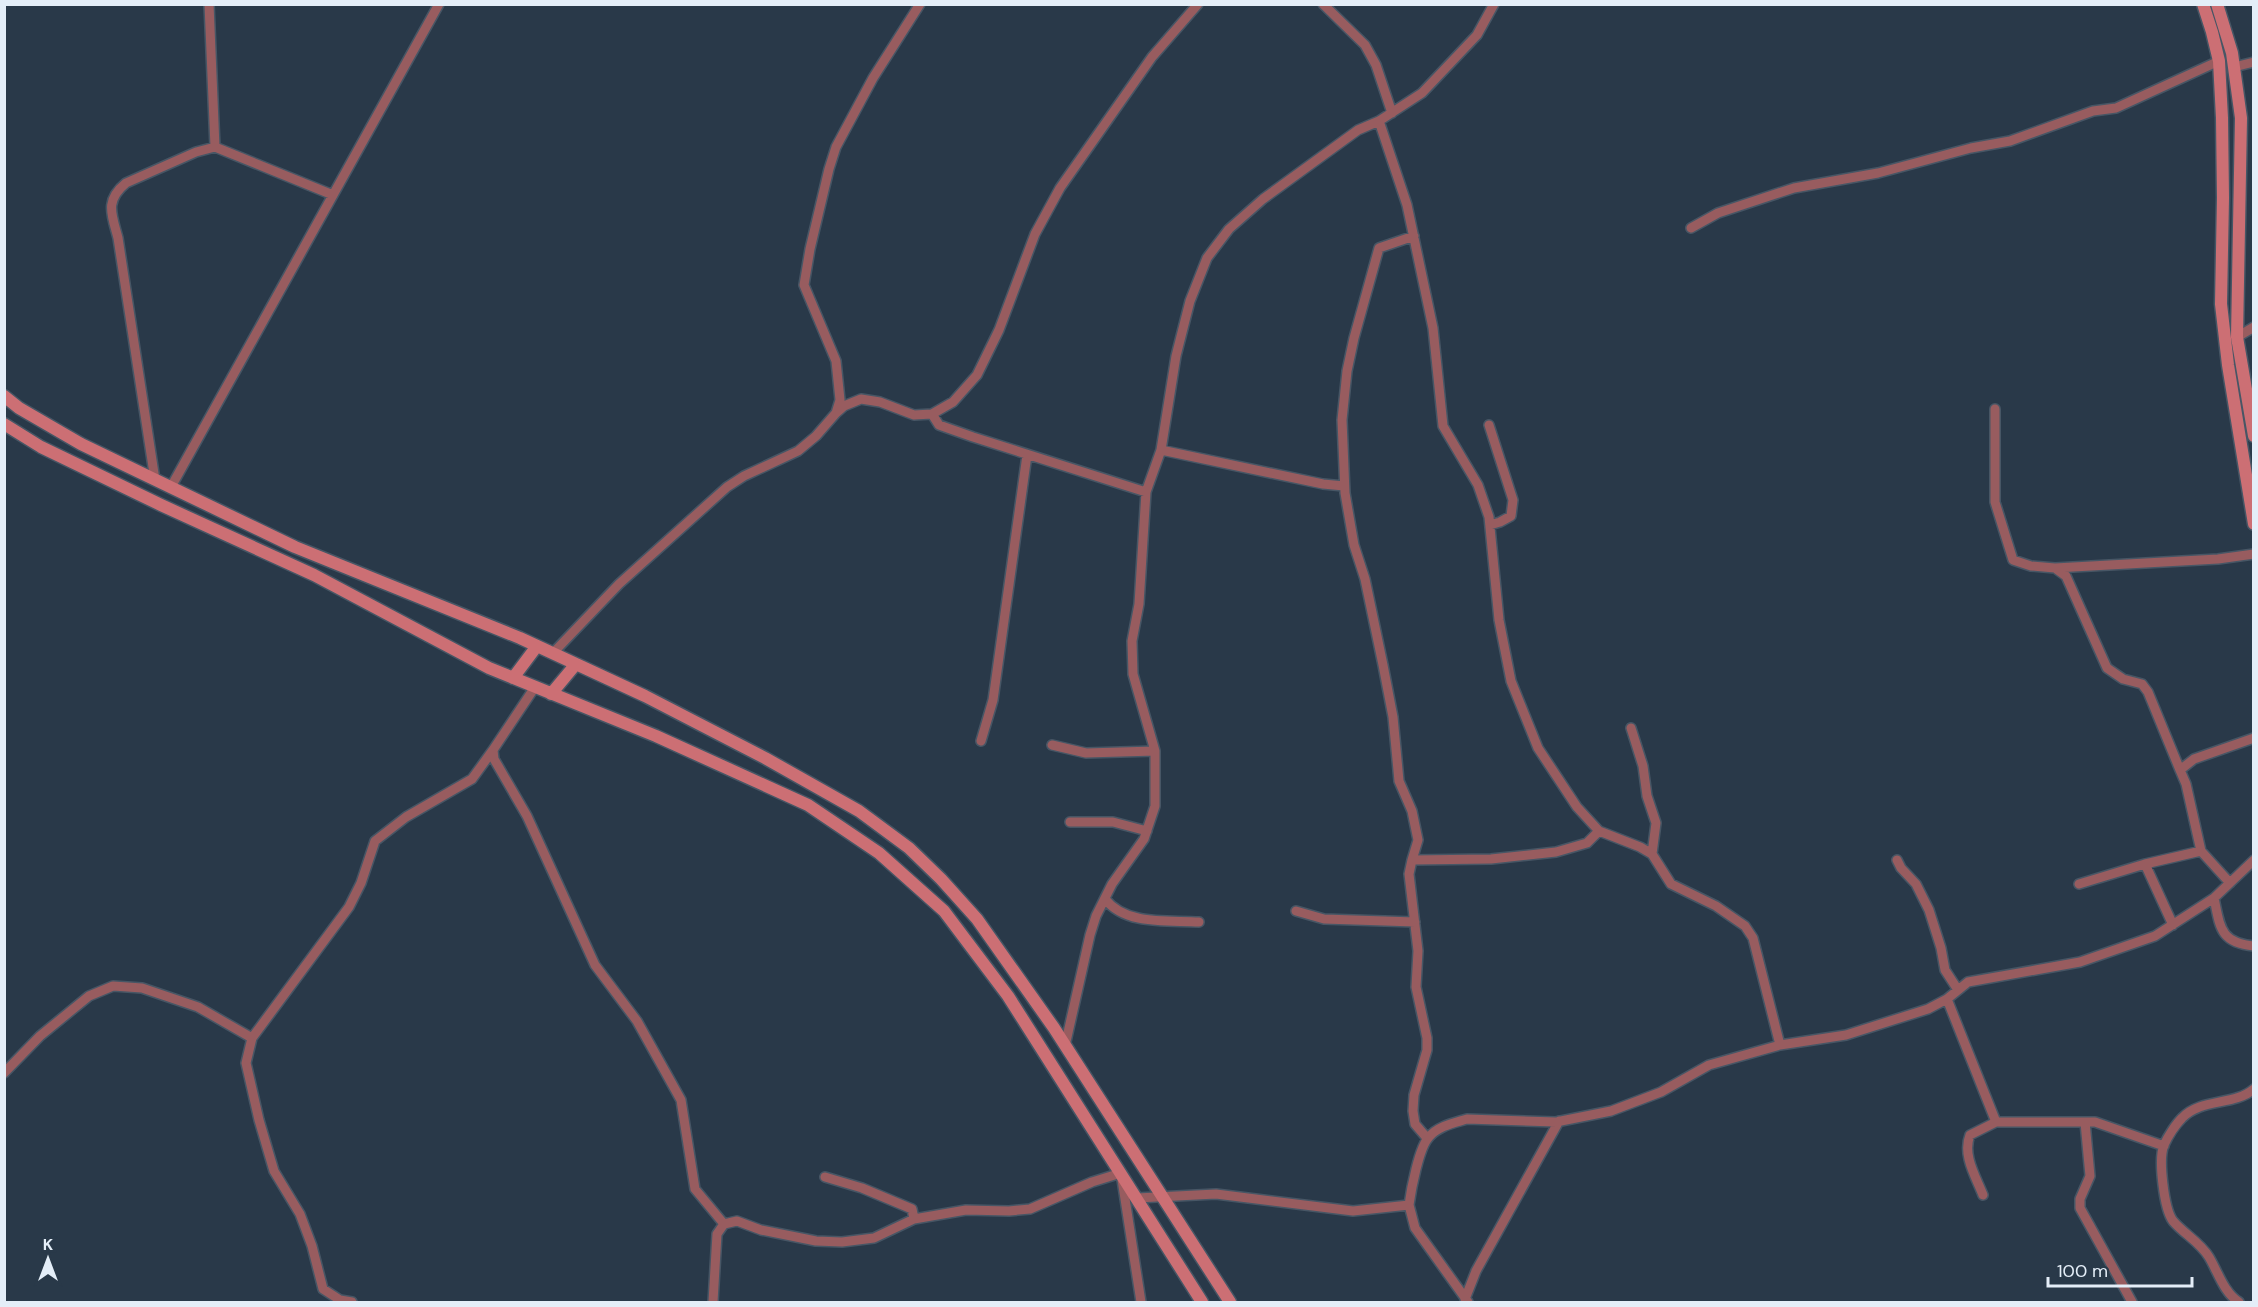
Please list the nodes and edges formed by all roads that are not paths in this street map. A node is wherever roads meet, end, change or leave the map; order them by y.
1 (209, 4) edge
2 (439, 4) edge
3 (920, 4) edge
4 (1198, 4) edge
5 (1323, 4) edge
6 (1494, 4) edge
7 (2203, 4) edge
8 (2217, 4) edge
9 (2219, 62) junction
10 (2253, 62) edge
11 (2234, 67) junction
12 (1392, 113) junction
13 (2222, 118) junction
14 (2241, 118) junction
15 (1379, 121) junction
16 (215, 147) junction
17 (333, 195) junction
18 (1691, 228) dead end
19 (1414, 236) junction
20 (2253, 327) edge
21 (2231, 336) junction
22 (4, 396) edge
23 (1995, 409) dead end
24 (836, 413) junction
25 (932, 414) junction
26 (4, 424) edge
27 (1489, 425) dead end
28 (2253, 436) edge
29 (1161, 450) junction
30 (1027, 455) junction
31 (155, 480) junction
32 (1344, 486) junction
33 (171, 487) junction
34 (1146, 492) junction
35 (2253, 524) edge
36 (1490, 525) junction
37 (2253, 554) edge
38 (2055, 568) junction
39 (537, 646) junction
40 (553, 653) junction
41 (576, 664) junction
42 (513, 678) junction
43 (535, 687) junction
44 (551, 693) junction
45 (1631, 728) dead end
46 (2253, 738) edge
47 (981, 741) dead end
48 (1052, 745) dead end
49 (493, 750) junction
50 (1155, 751) junction
51 (2180, 770) junction
52 (1070, 822) dead end
53 (1147, 831) junction
54 (1599, 831) junction
55 (2201, 851) junction
56 (1652, 854) junction
57 (1412, 860) junction
58 (1897, 860) dead end
59 (2253, 860) edge
60 (2145, 864) junction
61 (2229, 883) junction
62 (2079, 884) dead end
63 (2214, 898) junction
64 (1105, 899) junction
65 (1296, 911) dead end
66 (1199, 922) dead end
67 (1415, 922) junction
68 (2173, 925) junction
69 (2253, 946) edge
70 (1958, 990) junction
71 (1947, 999) junction
72 (252, 1038) junction
73 (1780, 1045) junction
74 (1065, 1046) junction
75 (4, 1073) edge
76 (2253, 1089) edge
77 (1559, 1121) junction
78 (1996, 1122) junction
79 (2085, 1122) junction
80 (1427, 1138) junction
81 (2163, 1146) junction
82 (1121, 1173) junction
83 (825, 1178) dead end
84 (1983, 1195) dead end
85 (1160, 1196) junction
86 (1137, 1198) junction
87 (1409, 1205) junction
88 (914, 1219) junction
89 (724, 1224) junction
90 (1467, 1301) edge
91 (352, 1302) edge
92 (713, 1302) edge
93 (1141, 1302) edge
94 (1203, 1302) edge
95 (1230, 1302) edge
96 (2132, 1302) edge
97 (2239, 1302) edge

1 - 16 street
2 - 17 street
3 - 24 street
4 - 25 street
5 - 12 street
6 - 12 street
7 - 9 main road
8 - 11 main road
9 - 13 main road
9 - 18 street
10 - 11 street
11 - 14 main road
12 - 15 street
13 - 14 main road
13 - 21 main road
14 - 21 main road
15 - 19 street
15 - 29 street
16 - 17 street
16 - 31 street
17 - 33 street
19 - 32 street
19 - 36 street
20 - 21 street
21 - 28 main road
21 - 35 main road
22 - 31 main road
23 - 38 street
24 - 25 street
24 - 40 street
25 - 30 street
26 - 42 main road
27 - 36 street
29 - 32 street
29 - 34 street
30 - 34 street
30 - 47 street
31 - 33 main road
32 - 57 street
33 - 39 main road
34 - 50 street
36 - 54 street
37 - 38 street
38 - 51 street
39 - 40 main road
39 - 42 main road
40 - 41 main road
41 - 44 main road
41 - 74 main road
42 - 43 main road
43 - 44 main road
43 - 49 street
44 - 82 main road
45 - 56 street
46 - 51 street
48 - 50 street
49 - 72 street
49 - 89 street
50 - 53 street
51 - 55 street
52 - 53 street
53 - 64 street
54 - 56 street
54 - 57 street
55 - 60 street
55 - 61 street
56 - 73 street
57 - 67 street
58 - 70 street
59 - 61 street
60 - 62 street
60 - 68 street
61 - 63 street
63 - 68 street
63 - 69 street
64 - 66 street
64 - 74 street
65 - 67 street
67 - 80 street
68 - 70 street
70 - 71 street
71 - 73 street
71 - 78 street
72 - 75 street
72 - 91 street
73 - 77 street
74 - 85 main road
76 - 81 street
77 - 80 street
77 - 90 street
78 - 79 street
78 - 84 street
79 - 81 street
79 - 96 street
80 - 87 street
81 - 97 street
82 - 86 main road
82 - 88 street
82 - 93 street
83 - 88 street
85 - 86 street
85 - 87 street
85 - 95 main road
86 - 94 main road
87 - 90 street
88 - 89 street
89 - 92 street

